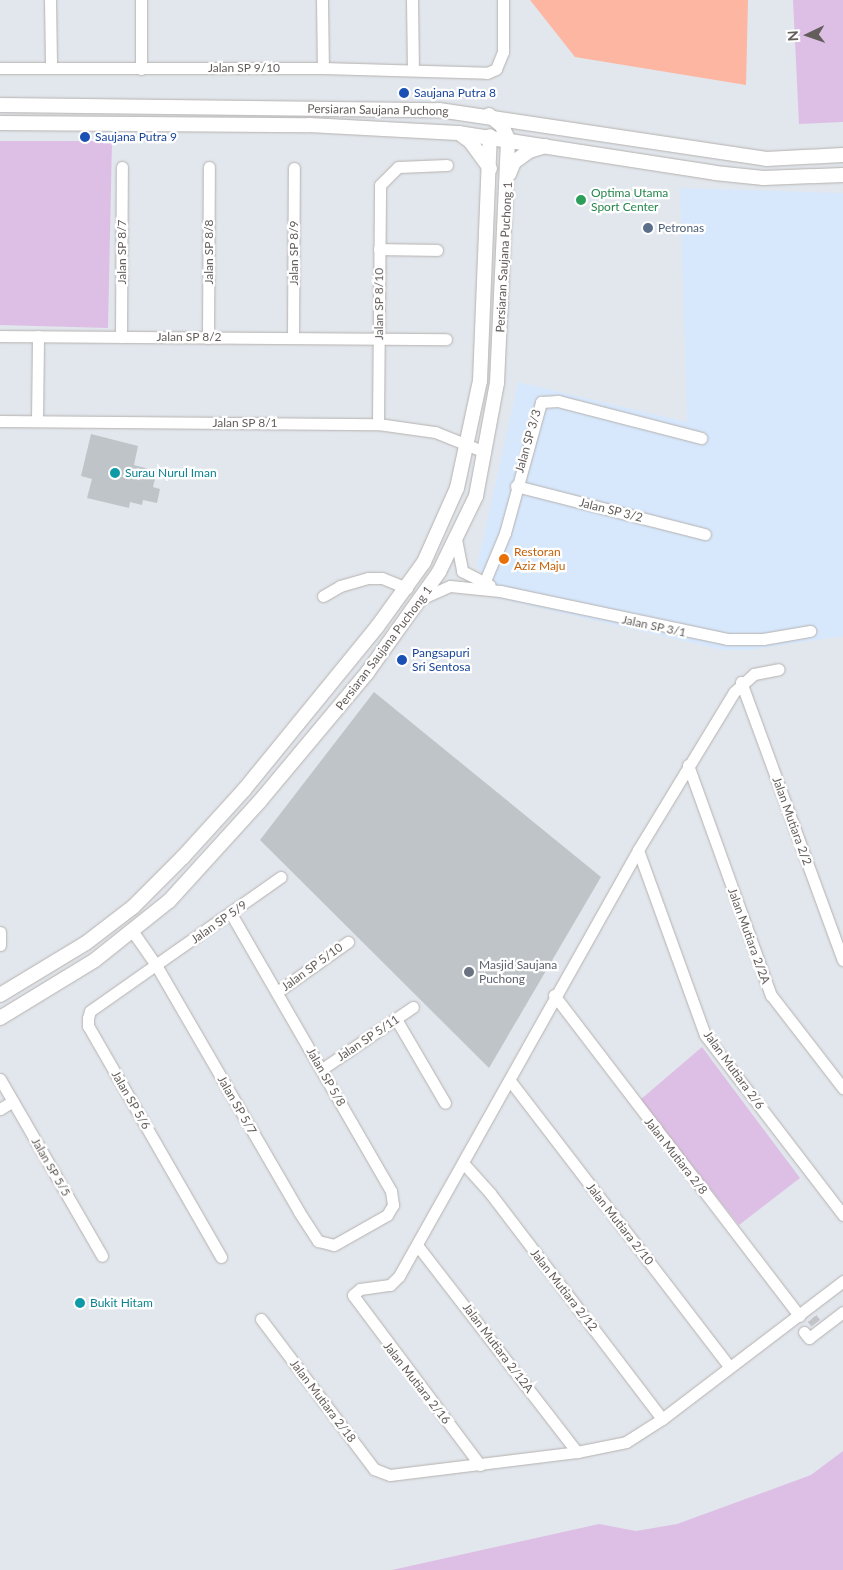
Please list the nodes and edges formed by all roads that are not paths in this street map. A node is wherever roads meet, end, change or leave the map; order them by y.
1 (50, 0) edge
2 (141, 0) edge
3 (322, 0) edge
4 (412, 0) edge
5 (503, 0) edge
6 (50, 67) junction
7 (0, 68) edge
8 (141, 68) junction
9 (323, 68) junction
10 (413, 70) junction
11 (0, 105) edge
12 (489, 115) junction
13 (526, 121) junction
14 (0, 123) edge
15 (505, 132) junction
16 (458, 133) junction
17 (490, 136) junction
18 (546, 145) junction
19 (843, 155) edge
20 (806, 157) junction
21 (766, 159) junction
22 (447, 165) dead end
23 (122, 167) dead end
24 (209, 167) dead end
25 (294, 168) dead end
26 (490, 170) junction
27 (843, 175) edge
28 (508, 176) junction
29 (792, 178) junction
30 (379, 249) junction
31 (436, 250) dead end
32 (0, 336) edge
33 (38, 336) junction
34 (121, 337) junction
35 (208, 338) junction
36 (293, 338) junction
37 (379, 339) junction
38 (446, 340) dead end
39 (0, 421) edge
40 (37, 421) junction
41 (378, 424) junction
42 (701, 438) dead end
43 (469, 445) junction
44 (484, 452) junction
45 (516, 486) junction
46 (705, 534) dead end
47 (456, 539) junction
48 (485, 581) junction
49 (407, 588) junction
50 (500, 591) junction
51 (323, 596) dead end
52 (425, 597) junction
53 (810, 631) dead end
54 (779, 669) dead end
55 (741, 682) junction
56 (688, 765) junction
57 (638, 850) junction
58 (281, 877) dead end
59 (231, 914) junction
60 (0, 932) edge
61 (133, 932) junction
62 (348, 942) dead end
63 (0, 945) edge
64 (843, 960) edge
65 (156, 965) junction
66 (277, 992) junction
67 (0, 995) edge
68 (554, 995) junction
69 (413, 1007) dead end
70 (0, 1018) edge
71 (396, 1019) junction
72 (322, 1069) junction
73 (0, 1079) edge
74 (511, 1082) junction
75 (843, 1088) edge
76 (13, 1101) junction
77 (445, 1103) dead end
78 (0, 1109) edge
79 (464, 1164) junction
80 (843, 1215) edge
81 (358, 1231) joint
82 (417, 1245) junction
83 (102, 1256) dead end
84 (221, 1257) dead end
85 (843, 1281) edge
86 (843, 1312) edge
87 (261, 1319) dead end
88 (809, 1323) junction
89 (730, 1367) junction
90 (662, 1419) junction
91 (577, 1452) junction
92 (480, 1464) junction

1 - 6 street
2 - 8 street
3 - 9 street
4 - 10 street
5 - 10 street, Jalan SP 9/10
6 - 7 street, Jalan SP 9/10
6 - 8 street, Jalan SP 9/10
8 - 9 street, Jalan SP 9/10
9 - 10 street, Jalan SP 9/10
11 - 12 street, Persiaran Saujana Puchong
12 - 13 street, Persiaran Saujana Puchong
12 - 15 street
13 - 15 street
13 - 21 street, Persiaran Saujana Puchong
14 - 16 street, Persiaran Saujana Puchong
15 - 17 street, Persiaran Saujana Puchong
15 - 18 street, Persiaran Saujana Puchong
15 - 28 street, Persiaran Saujana Puchong 1
16 - 17 street, Persiaran Saujana Puchong
16 - 26 street
17 - 26 street, Persiaran Saujana Puchong 1
18 - 28 street
18 - 29 street, Persiaran Saujana Puchong
19 - 20 street, Persiaran Saujana Puchong
20 - 21 street, Persiaran Saujana Puchong
20 - 29 street
21 - 29 street
22 - 30 street, Jalan SP 8/10
23 - 34 street, Jalan SP 8/7
24 - 35 street, Jalan SP 8/8
25 - 36 street, Jalan SP 8/9
26 - 43 street, Persiaran Saujana Puchong 1
27 - 29 street, Persiaran Saujana Puchong
28 - 44 street, Persiaran Saujana Puchong 1
30 - 31 street
30 - 37 street, Jalan SP 8/10
32 - 33 street, Jalan SP 8/2
33 - 34 street, Jalan SP 8/2
33 - 40 street
34 - 35 street, Jalan SP 8/2
35 - 36 street, Jalan SP 8/2
36 - 37 street, Jalan SP 8/2
37 - 38 street, Jalan SP 8/2
37 - 41 street, Jalan SP 8/10
39 - 40 street, Jalan SP 8/1
40 - 41 street, Jalan SP 8/1
41 - 43 street, Jalan SP 8/1
42 - 45 street, Jalan SP 3/3
43 - 44 street, Jalan SP 8/1
43 - 49 street, Persiaran Saujana Puchong 1
44 - 47 street, Persiaran Saujana Puchong 1
45 - 46 street, Jalan SP 3/2
45 - 48 street, Jalan SP 3/3
47 - 48 street, Jalan SP 3/1
47 - 52 street, Persiaran Saujana Puchong 1
48 - 50 street, Jalan SP 3/1
49 - 51 street
49 - 67 street, Persiaran Saujana Puchong 1
50 - 52 street, Jalan SP 3/1
50 - 53 street, Jalan SP 3/1
52 - 61 street, Persiaran Saujana Puchong 1
54 - 55 street
55 - 56 street
55 - 64 street, Jalan Mutiara 2/2
56 - 57 street
56 - 75 street, Jalan Mutiara 2/2A
57 - 68 street
57 - 80 street, Jalan Mutiara 2/6
58 - 59 street, Jalan SP 5/9
59 - 65 street, Jalan SP 5/9
59 - 66 street, Jalan SP 5/8
60 - 63 street
61 - 65 street, Jalan SP 5/7
61 - 70 street, Persiaran Saujana Puchong 1
62 - 66 street, Jalan SP 5/10
65 - 81 street, Jalan SP 5/7
65 - 84 street, Jalan SP 5/6
66 - 72 street, Jalan SP 5/8
68 - 74 street
68 - 88 street, Jalan Mutiara 2/8
69 - 71 street, Jalan SP 5/11
71 - 72 street, Jalan SP 5/11
71 - 77 street
72 - 81 street, Jalan SP 5/8
73 - 76 street, Jalan SP 5/5
74 - 79 street
74 - 89 street, Jalan Mutiara 2/10
76 - 78 street
76 - 83 street, Jalan SP 5/5
79 - 82 street
79 - 90 street, Jalan Mutiara 2/12
82 - 91 street, Jalan Mutiara 2/12A
82 - 92 street, Jalan Mutiara 2/16
85 - 88 street
86 - 88 street
87 - 92 street, Jalan Mutiara 2/18
88 - 89 street
89 - 90 street
90 - 91 street
91 - 92 street

